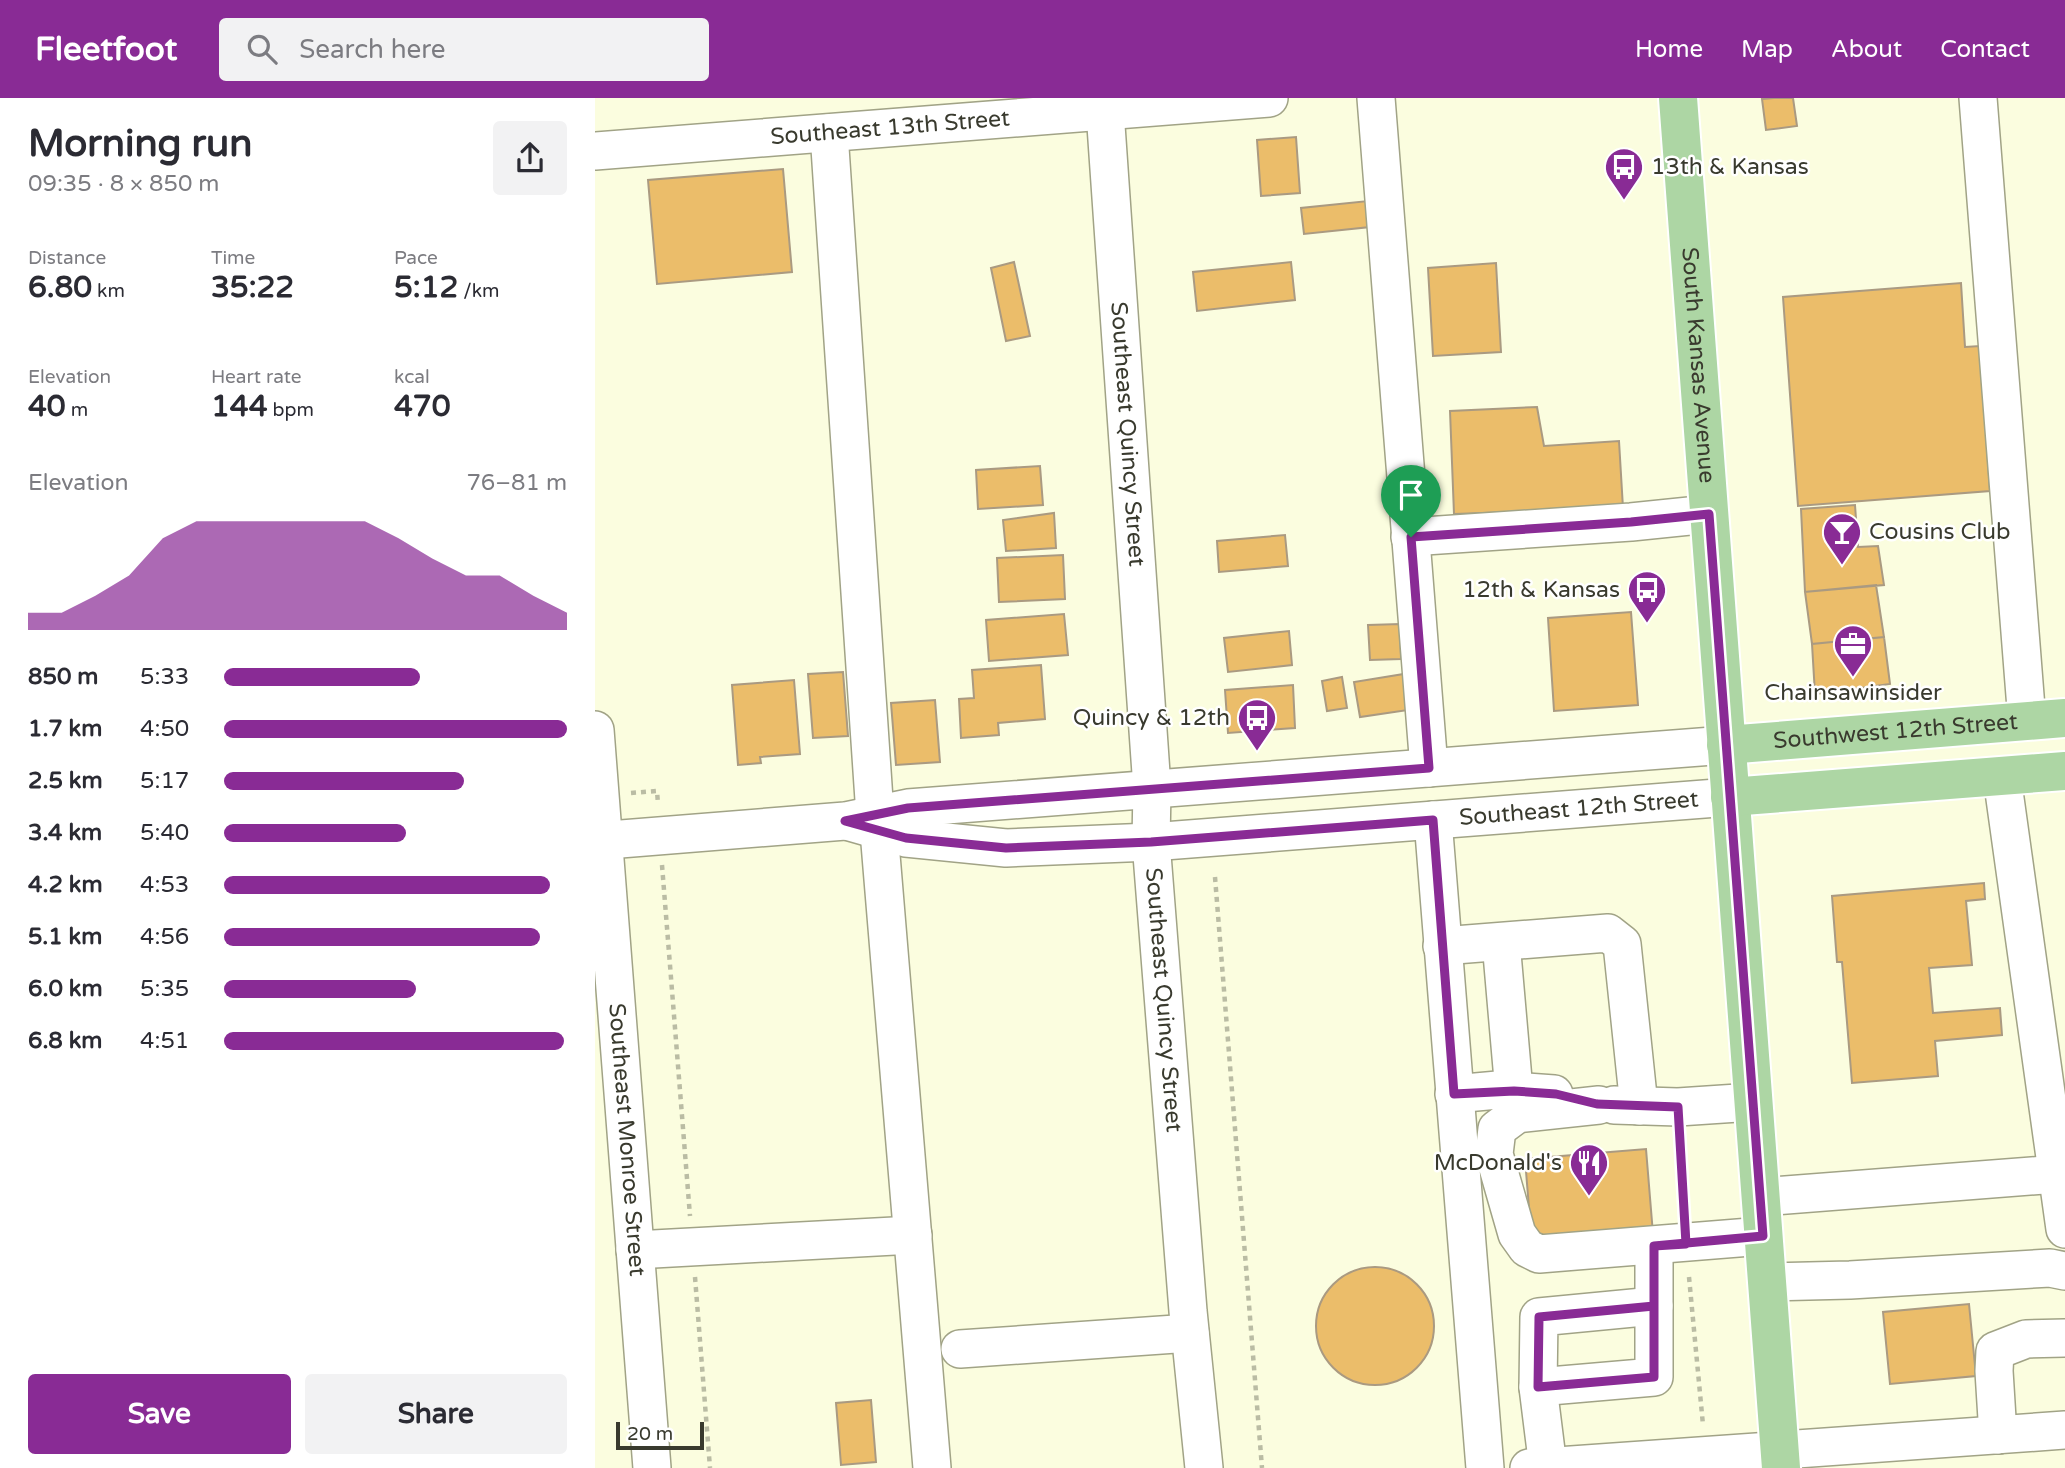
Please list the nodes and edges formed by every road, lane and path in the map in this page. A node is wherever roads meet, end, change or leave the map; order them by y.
1 (1269, 98) edge
2 (1376, 98) edge
3 (1678, 98) edge
4 (1978, 98) edge
5 (1208, 100) edge
6 (1105, 111) junction
7 (829, 133) junction
8 (595, 150) edge
9 (1709, 514) junction
10 (1411, 537) junction
11 (2065, 718) edge
12 (2027, 721) junction
13 (595, 730) edge
14 (1726, 745) junction
15 (1429, 768) junction
16 (2065, 771) edge
17 (2002, 776) junction
18 (1152, 788) junction
19 (657, 791) dead end
20 (1730, 797) junction
21 (1433, 820) junction
22 (867, 822) junction
23 (660, 836) junction
24 (599, 841) edge
25 (1151, 842) junction
26 (1215, 877) dead end
27 (1501, 942) junction
28 (1442, 946) junction
29 (1514, 1091) junction
30 (1454, 1094) junction
31 (1753, 1102) junction
32 (1599, 1105) junction
33 (1639, 1105) junction
34 (1678, 1107) junction
35 (2060, 1181) edge
36 (1760, 1197) junction
37 (2065, 1229) edge
38 (913, 1235) junction
39 (1763, 1236) junction
40 (1670, 1245) junction
41 (692, 1247) junction
42 (635, 1250) junction
43 (2065, 1271) edge
44 (1877, 1279) junction
45 (1767, 1282) junction
46 (2065, 1288) edge
47 (1654, 1306) junction
48 (1190, 1333) junction
49 (2065, 1338) edge
50 (960, 1349) dead end
51 (1538, 1387) junction
52 (2065, 1430) edge
53 (1998, 1435) junction
54 (1706, 1455) junction
55 (1780, 1459) edge
56 (1538, 1467) edge
57 (652, 1468) edge
58 (710, 1468) edge
59 (932, 1468) edge
60 (1203, 1468) edge
61 (1262, 1468) edge
62 (1485, 1468) edge

1 - 5 street, Southeast 13th Street
2 - 10 street
3 - 9 main road, South Kansas Avenue
4 - 12 street
5 - 6 street, Southeast 13th Street
6 - 7 street, Southeast 13th Street
6 - 18 street, Southeast Quincy Street
7 - 8 street, Southeast 13th Street
7 - 22 street
9 - 10 street
9 - 14 main road, South Kansas Avenue
10 - 15 street
11 - 12 main road, Southwest 12th Street
12 - 14 main road, Southwest 12th Street
13 - 24 street, Southeast Monroe Street
14 - 15 street, Southeast 12th Street
14 - 20 main road, South Kansas Avenue
15 - 18 street, Southeast 12th Street
16 - 17 main road
17 - 20 main road
17 - 35 street
18 - 22 street, Southeast 12th Street
18 - 25 street, Southeast Quincy Street
19 - 23 path
20 - 21 street, Southeast 12th Street
20 - 31 main road, South Kansas Avenue
21 - 25 street, Southeast 12th Street
21 - 28 street
22 - 23 street, Southeast 12th Street
22 - 25 street, Southeast 12th Street
22 - 38 street
23 - 24 street, Southeast 12th Street
23 - 41 path
24 - 42 street, Southeast Monroe Street
25 - 48 street, Southeast Quincy Street
26 - 61 path
27 - 28 street
27 - 29 street
27 - 33 street
28 - 30 street
29 - 30 street
29 - 32 street
30 - 62 street
31 - 34 street
31 - 36 main road, South Kansas Avenue
32 - 33 street
32 - 40 street
33 - 34 street
34 - 40 path
35 - 36 street
35 - 37 street
36 - 39 main road, South Kansas Avenue
38 - 41 street
38 - 59 street
39 - 40 street
39 - 45 main road, South Kansas Avenue
40 - 47 street
40 - 54 path
41 - 42 street
41 - 58 path
42 - 57 street, Southeast Monroe Street
43 - 44 street
44 - 45 street
44 - 46 street
45 - 55 main road, South Kansas Avenue
47 - 51 street
47 - 51 street
48 - 50 street
48 - 60 street, Southeast Quincy Street
49 - 53 street
51 - 56 street
52 - 53 street
53 - 55 street
54 - 55 street
54 - 56 street

